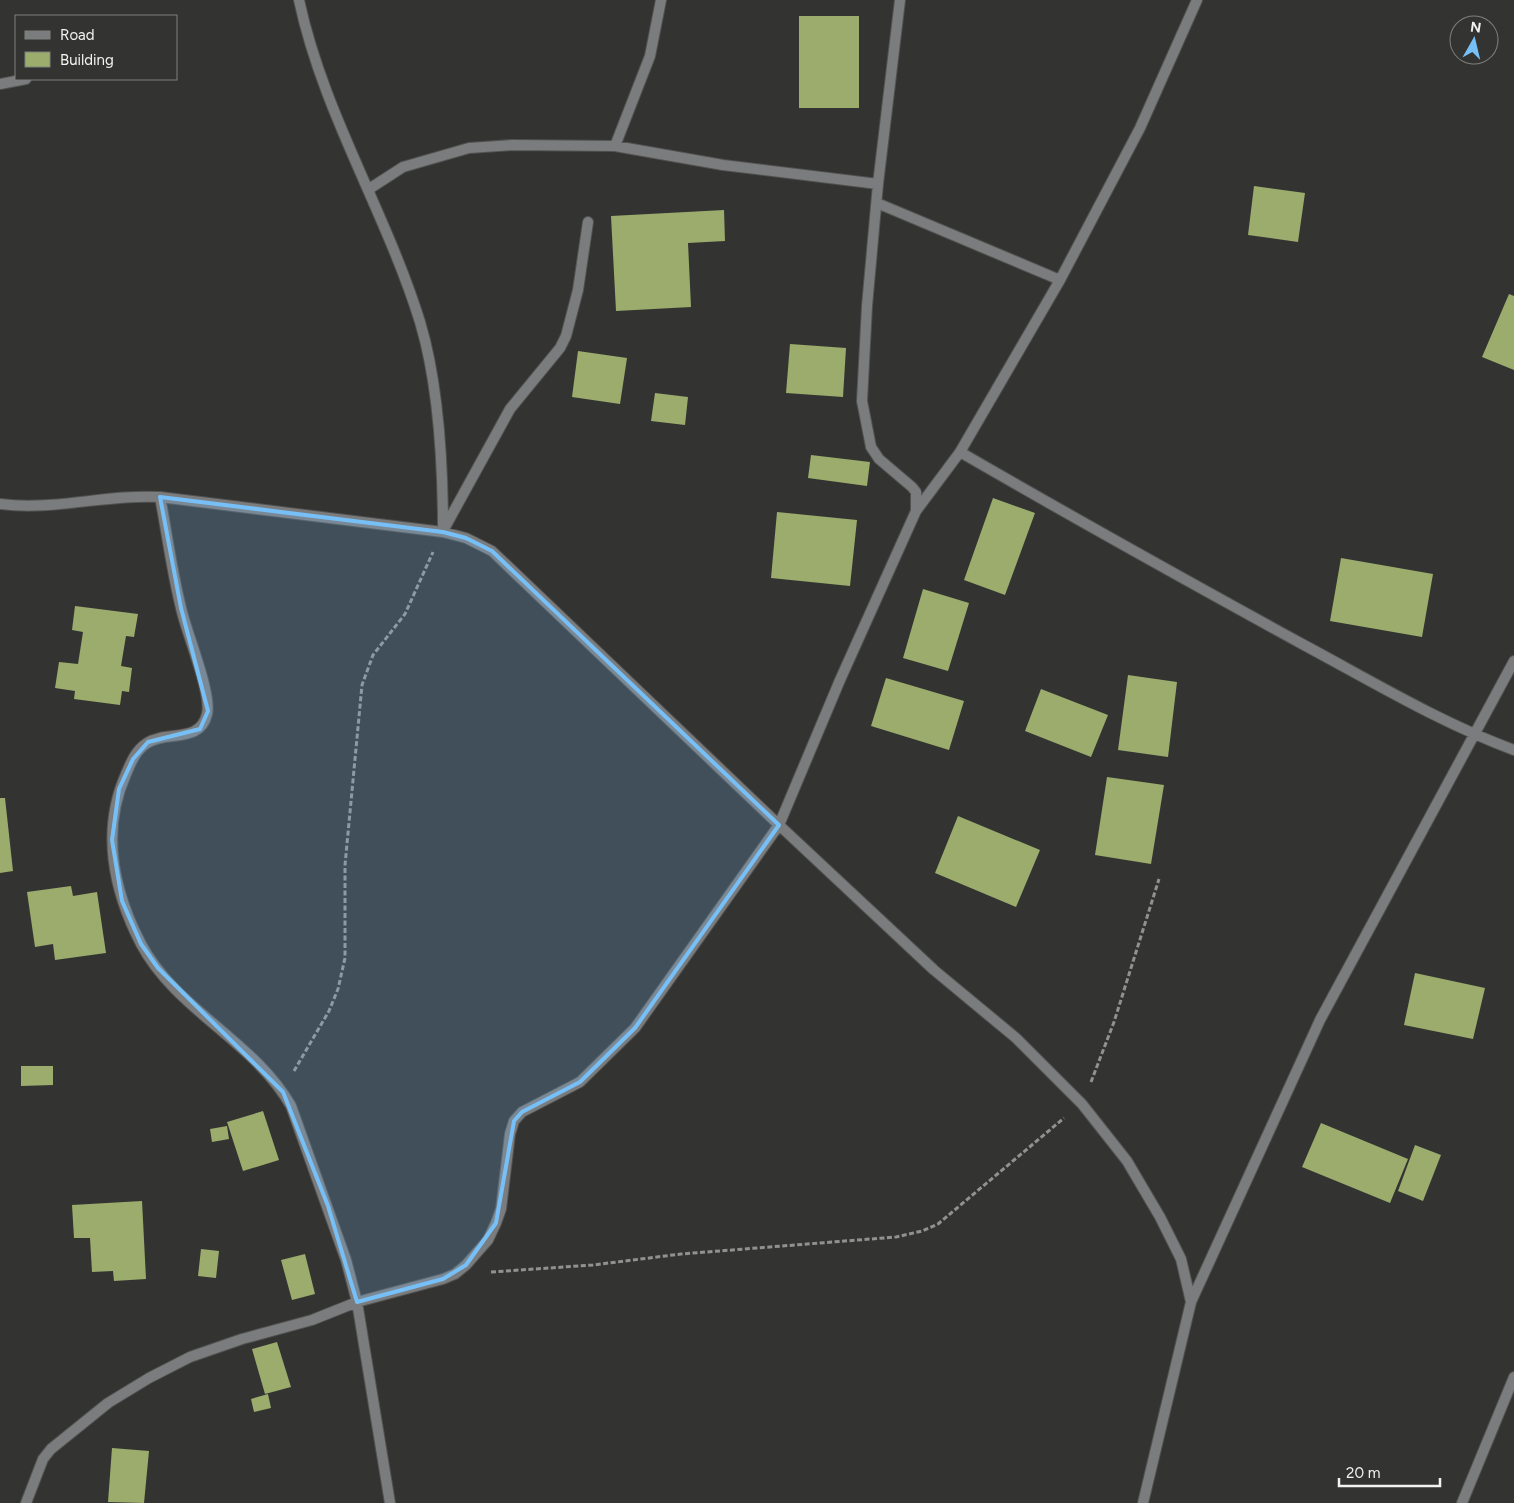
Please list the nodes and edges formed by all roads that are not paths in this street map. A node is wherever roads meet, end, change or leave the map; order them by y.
1 (299, 0) edge
2 (661, 0) edge
3 (900, 0) edge
4 (1197, 0) edge
5 (21, 80) edge
6 (0, 84) edge
7 (615, 146) junction
8 (878, 184) junction
9 (368, 189) junction
10 (877, 203) junction
11 (588, 222) dead end
12 (1060, 280) junction
13 (960, 452) junction
14 (160, 497) junction
15 (0, 504) edge
16 (916, 511) junction
17 (443, 532) junction
18 (1514, 661) edge
19 (1474, 736) junction
20 (1514, 750) edge
21 (779, 825) junction
22 (357, 1302) junction
23 (1191, 1302) junction
24 (1514, 1376) edge
25 (26, 1503) edge
26 (390, 1503) edge
27 (1142, 1503) edge
28 (1462, 1503) edge

1 - 9 street
2 - 7 street
3 - 8 street
4 - 12 street
5 - 6 street
7 - 8 street
7 - 9 street
8 - 10 street
9 - 17 street
10 - 12 street
10 - 16 street
11 - 17 street
12 - 13 street
13 - 16 street
13 - 19 street
14 - 15 street
14 - 17 street
14 - 22 street
16 - 21 street
17 - 21 street
18 - 19 street
19 - 20 street
19 - 23 street
21 - 22 street
21 - 23 street
22 - 25 street
22 - 26 street
23 - 27 street
24 - 28 street

